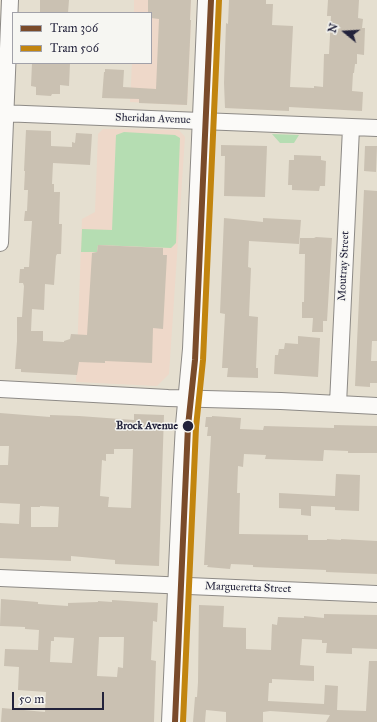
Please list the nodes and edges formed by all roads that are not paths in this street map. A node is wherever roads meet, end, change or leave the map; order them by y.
1 (10, 0) edge
2 (208, 0) edge
3 (3, 113) edge
4 (203, 121) junction
5 (377, 124) edge
6 (351, 128) junction
7 (0, 243) edge
8 (0, 389) edge
9 (188, 399) junction
10 (338, 404) junction
11 (377, 406) edge
12 (0, 578) edge
13 (178, 585) junction
14 (377, 594) edge
15 (172, 722) edge

1 - 3 street
2 - 4 main road
3 - 4 street, Sheridan Avenue
3 - 7 street
4 - 6 street, Sheridan Avenue
4 - 9 main road
5 - 6 street, Sheridan Avenue
6 - 10 street, Moutray Street
8 - 9 street
9 - 10 street
9 - 13 main road
10 - 11 street
12 - 13 street, Margueretta Street
13 - 14 street, Margueretta Street
13 - 15 main road

